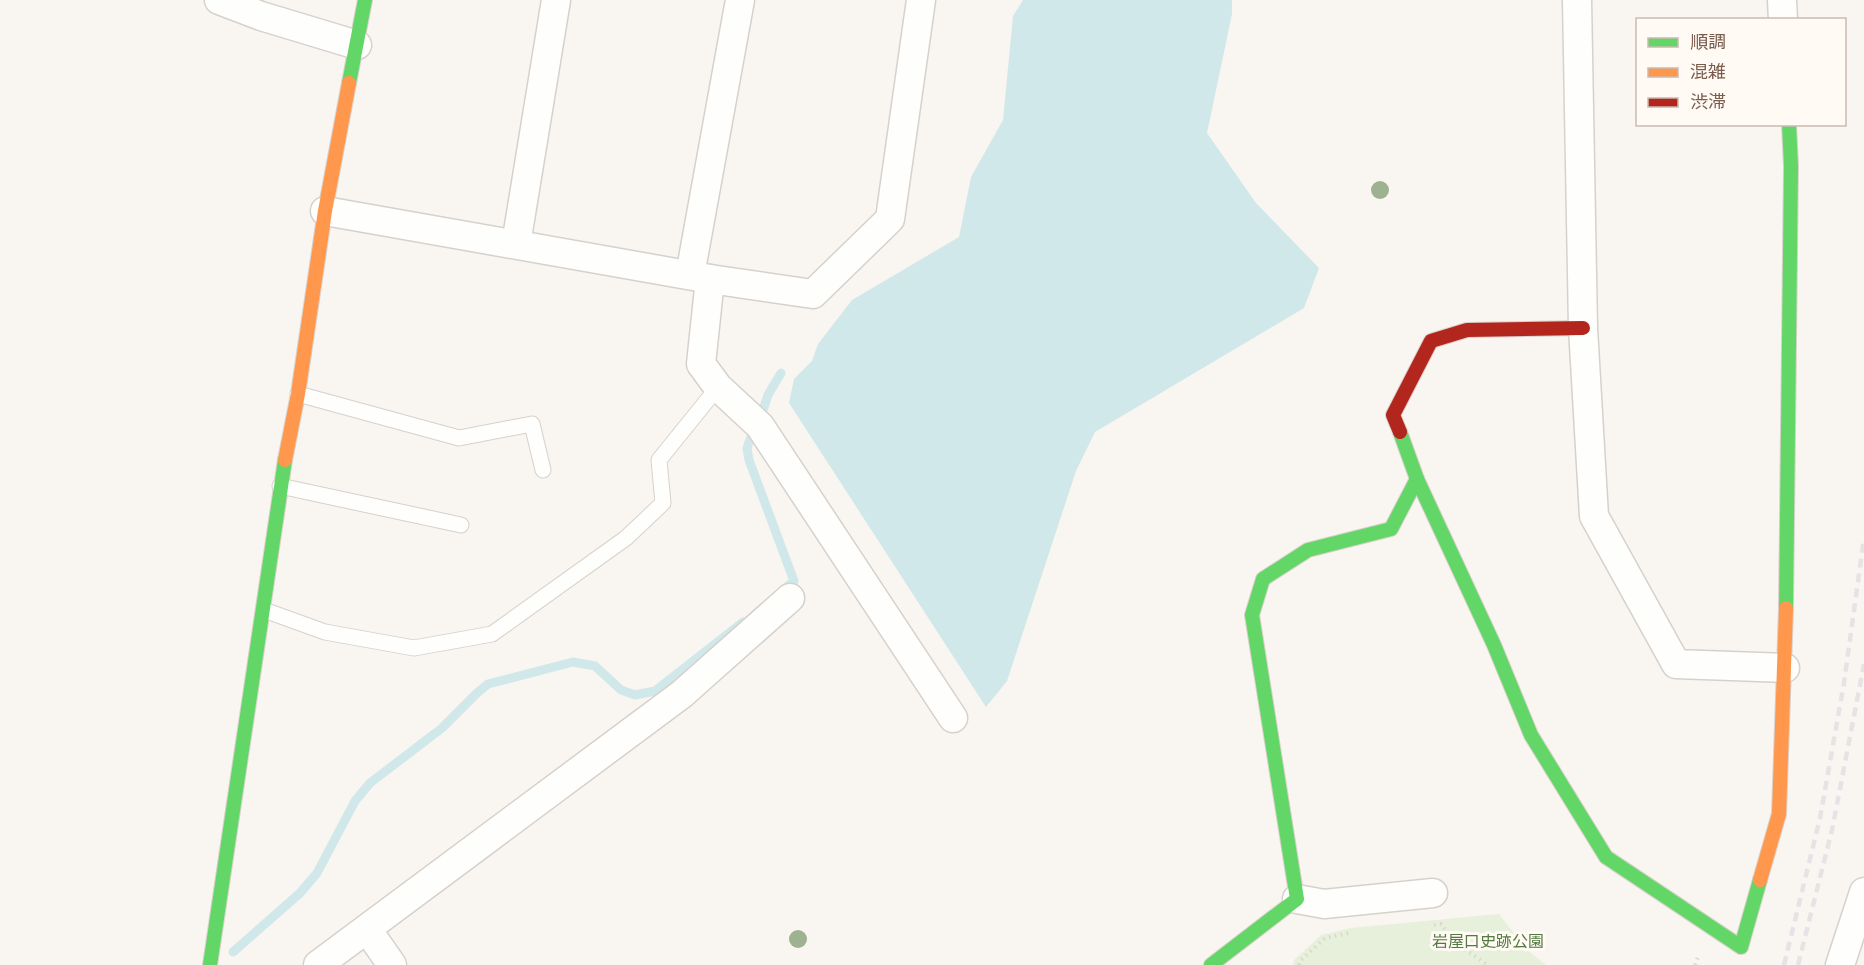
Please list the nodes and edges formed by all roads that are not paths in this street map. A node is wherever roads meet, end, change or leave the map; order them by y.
1 (219, 0) edge
2 (365, 0) edge
3 (556, 0) edge
4 (740, 0) edge
5 (921, 0) edge
6 (1577, 0) edge
7 (1782, 0) edge
8 (1783, 18) edge
9 (357, 45) junction
10 (1789, 126) edge
11 (325, 211) junction
12 (516, 244) junction
13 (700, 277) junction
14 (1582, 328) junction
15 (717, 387) junction
16 (298, 394) junction
17 (543, 470) dead end
18 (1417, 479) junction
19 (280, 486) junction
20 (461, 525) dead end
21 (790, 598) dead end
22 (264, 609) junction
23 (1785, 668) junction
24 (953, 718) dead end
25 (1864, 892) edge
26 (1433, 893) dead end
27 (1297, 899) junction
28 (367, 929) junction
29 (210, 965) edge
30 (318, 965) edge
31 (392, 965) edge
32 (1210, 965) edge
33 (1840, 965) edge

1 - 9 street
2 - 9 street
3 - 12 street
4 - 13 street
5 - 13 street
6 - 14 street
7 - 8 street
9 - 11 street
10 - 23 street
11 - 12 street
11 - 16 street
12 - 13 street
13 - 15 street
14 - 18 street
14 - 23 street
15 - 22 lane
15 - 24 street
16 - 17 lane
16 - 19 street
18 - 23 street
18 - 27 street
19 - 20 lane
19 - 22 street
21 - 28 street
22 - 29 street
25 - 33 street
26 - 27 street
27 - 32 street
28 - 30 street
28 - 31 street

